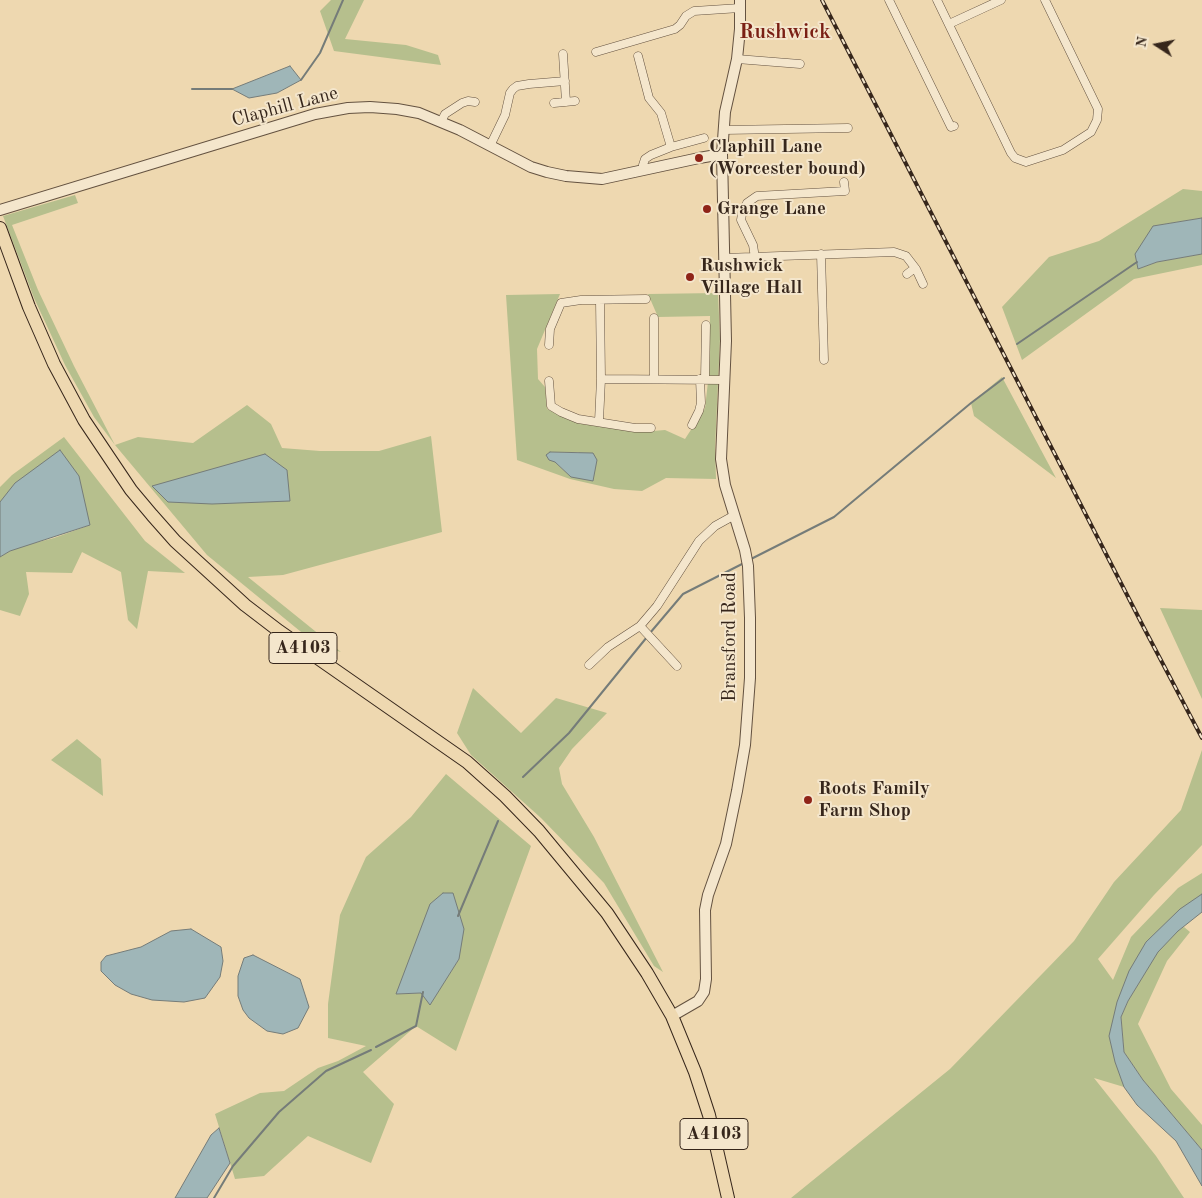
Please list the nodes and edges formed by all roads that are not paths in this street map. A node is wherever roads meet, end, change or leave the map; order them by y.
1 (889, 0) edge
2 (937, 0) edge
3 (1001, 0) edge
4 (1045, 0) edge
5 (740, 4) edge
6 (949, 24) junction
7 (596, 52) dead end
8 (563, 54) dead end
9 (638, 56) dead end
10 (737, 59) junction
11 (800, 64) dead end
12 (564, 81) junction
13 (575, 101) dead end
14 (475, 102) dead end
15 (566, 102) junction
16 (554, 103) dead end
17 (441, 122) junction
18 (954, 126) dead end
19 (848, 128) dead end
20 (723, 130) junction
21 (704, 138) dead end
22 (490, 146) junction
23 (672, 147) junction
24 (722, 154) junction
25 (643, 170) junction
26 (844, 182) dead end
27 (0, 210) edge
28 (0, 228) edge
29 (821, 254) junction
30 (724, 258) junction
31 (755, 258) junction
32 (916, 268) junction
33 (907, 274) dead end
34 (924, 284) dead end
35 (646, 299) dead end
36 (600, 300) junction
37 (654, 318) dead end
38 (706, 325) dead end
39 (549, 346) dead end
40 (824, 360) dead end
41 (601, 379) junction
42 (654, 379) junction
43 (703, 379) junction
44 (549, 380) dead end
45 (724, 380) junction
46 (599, 421) junction
47 (692, 425) dead end
48 (651, 428) dead end
49 (733, 516) junction
50 (640, 626) junction
51 (589, 665) dead end
52 (677, 666) dead end
53 (672, 1016) junction
54 (728, 1198) edge

1 - 18 street
2 - 6 street
3 - 6 street
4 - 6 street
5 - 7 street
5 - 10 street, Bransford Road
8 - 12 street
9 - 23 street
10 - 11 street
10 - 20 street, Bransford Road
12 - 15 street
12 - 22 street
13 - 15 street
14 - 17 street
15 - 16 street
17 - 22 street, Claphill Lane
17 - 27 street, Claphill Lane
19 - 20 street
20 - 24 street, Bransford Road
21 - 23 street
22 - 25 street, Claphill Lane
23 - 25 street
24 - 25 street, Claphill Lane
24 - 30 street, Bransford Road
26 - 31 street
28 - 53 highway, A4103
29 - 31 street
29 - 32 street
29 - 40 street
30 - 31 street
30 - 45 street, Bransford Road
32 - 33 street
32 - 34 street
35 - 36 street
36 - 39 street
36 - 41 street
37 - 42 street
38 - 43 street
41 - 42 street
41 - 46 street
42 - 43 street
43 - 45 street
43 - 47 street
44 - 46 street
45 - 49 street, Bransford Road
46 - 48 street
49 - 50 street
49 - 53 street, Bransford Road
50 - 51 street
50 - 52 street
53 - 54 highway, A4103

